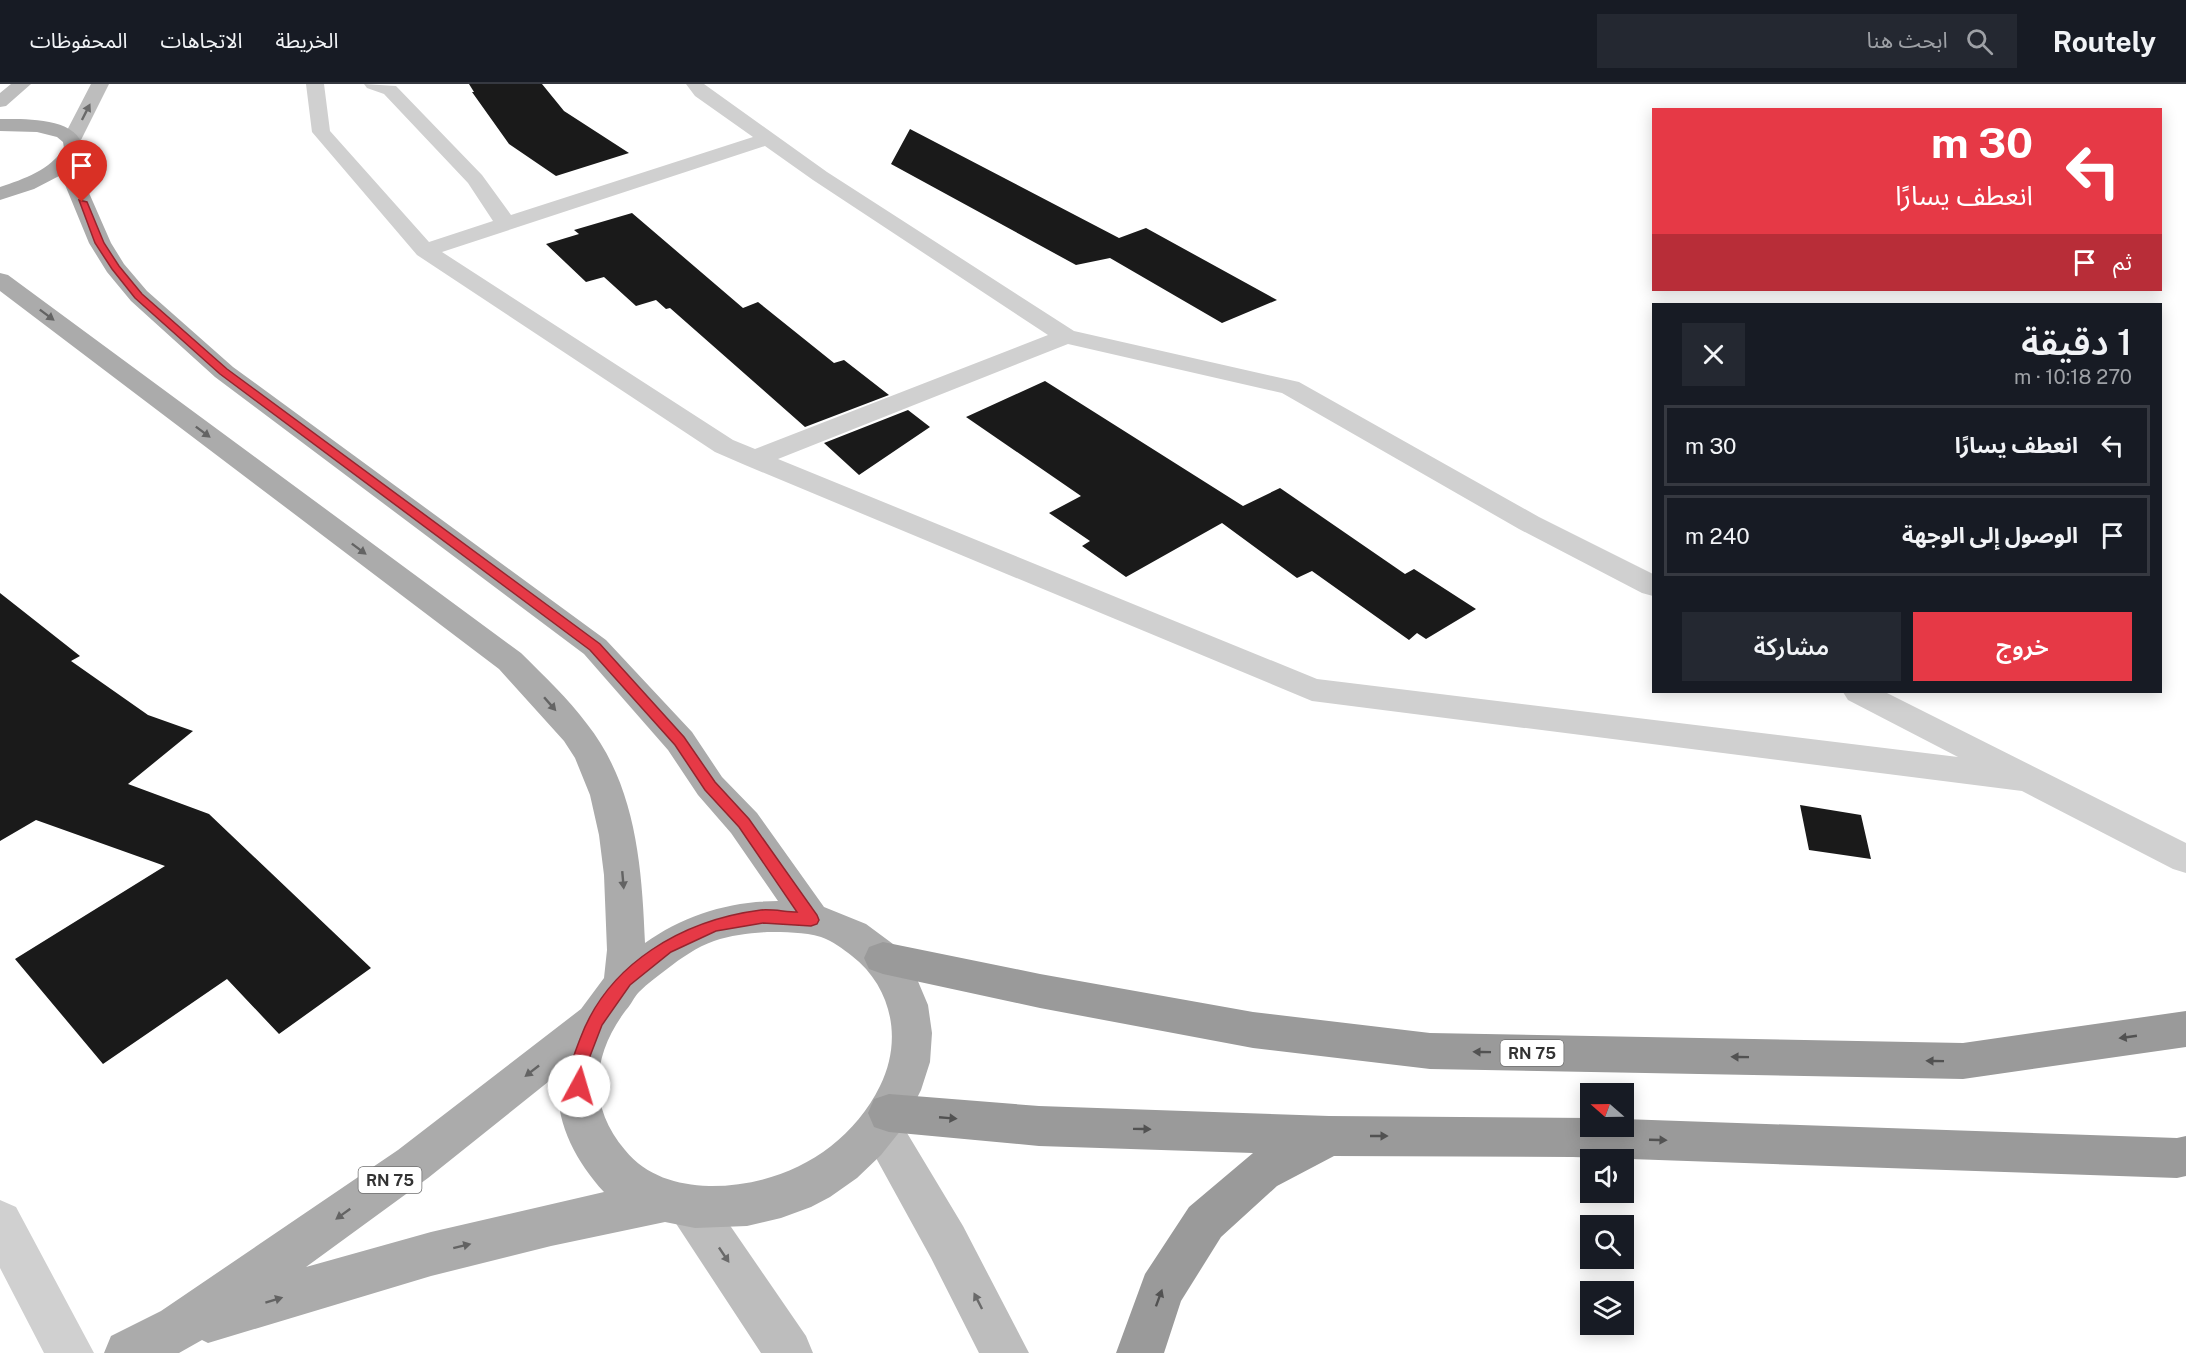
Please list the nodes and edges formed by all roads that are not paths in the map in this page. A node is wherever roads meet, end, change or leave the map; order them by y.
1 (22, 84) edge
2 (100, 84) edge
3 (315, 84) edge
4 (373, 84) edge
5 (695, 84) edge
6 (0, 102) edge
7 (0, 124) edge
8 (767, 139) junction
9 (68, 150) junction
10 (0, 194) edge
11 (506, 224) junction
12 (424, 250) junction
13 (0, 280) edge
14 (1066, 336) junction
15 (754, 459) junction
16 (1652, 585) edge
17 (1861, 693) edge
18 (2031, 779) junction
19 (2186, 859) edge
20 (811, 920) junction
21 (883, 958) junction
22 (624, 981) junction
23 (594, 1022) junction
24 (2186, 1029) edge
25 (885, 1120) junction
26 (1329, 1136) junction
27 (2186, 1156) edge
28 (678, 1204) junction
29 (0, 1222) edge
30 (178, 1328) junction
31 (70, 1353) edge
32 (128, 1353) edge
33 (789, 1353) edge
34 (1005, 1353) edge
35 (1140, 1353) edge

1 - 6 street
9 -> 2 street
3 - 12 street
4 - 11 street
5 - 8 street
7 - 9 main road
8 - 11 street
8 - 14 street
9 - 10 main road
9 - 20 main road
11 - 12 street
12 - 15 street
13 -> 22 main road
14 - 15 street
14 - 16 street
15 - 18 street
17 - 18 street
18 - 19 street
20 - 21 main road
20 - 22 main road
24 -> 21 highway, RN 75
21 - 25 main road
22 - 23 main road
23 - 28 main road
23 -> 30 main road, RN 75
25 -> 26 highway
25 - 28 main road
34 -> 25 street
26 -> 27 highway
35 -> 26 highway
30 -> 28 main road
28 -> 33 street
29 - 31 street
30 - 32 main road, RN 75

